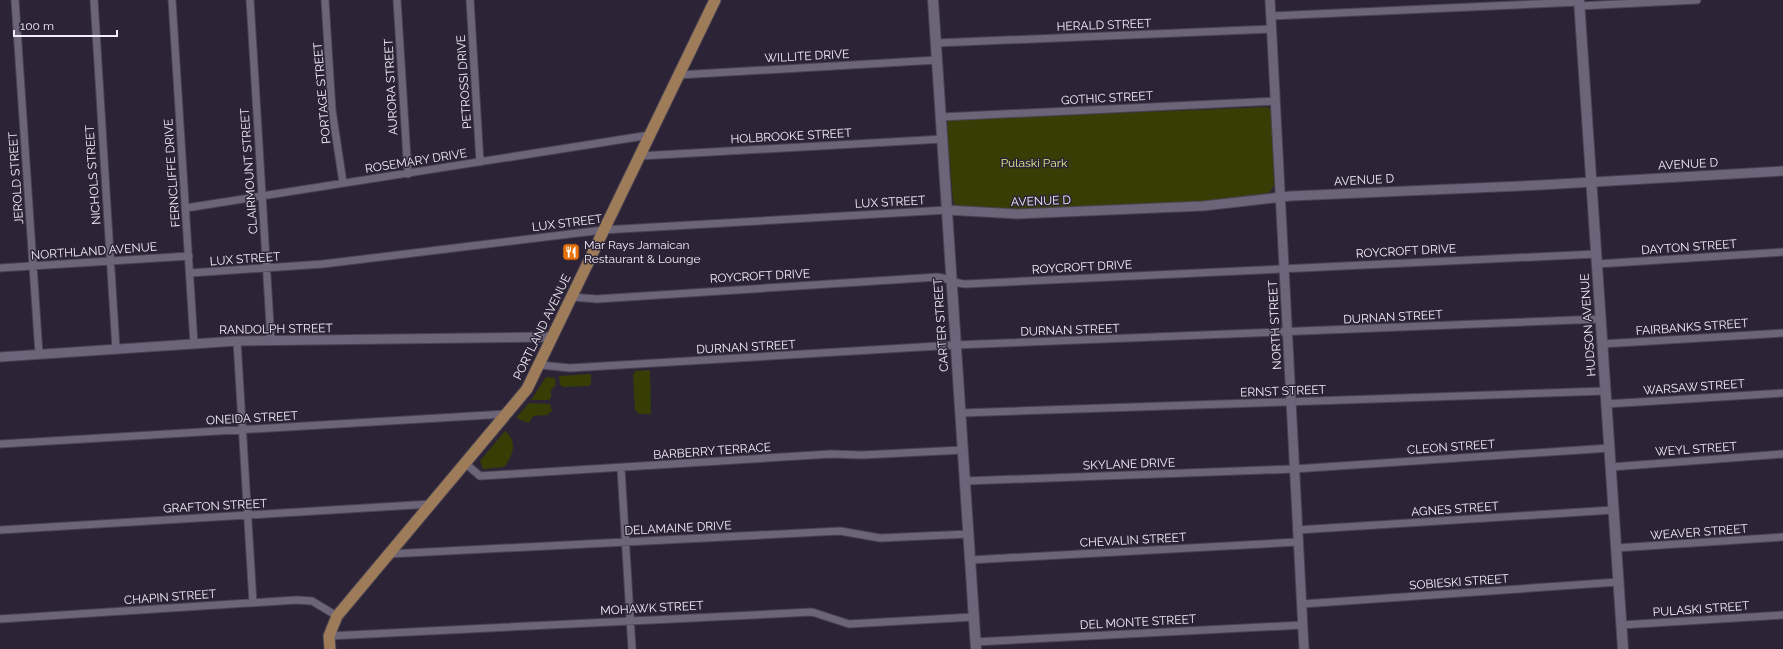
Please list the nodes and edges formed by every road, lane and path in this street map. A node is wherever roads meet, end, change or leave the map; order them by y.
1 (15, 0) edge
2 (94, 0) edge
3 (172, 0) edge
4 (250, 0) edge
5 (325, 0) edge
6 (397, 0) edge
7 (470, 0) edge
8 (715, 0) edge
9 (934, 0) edge
10 (1270, 0) edge
11 (1697, 0) edge
12 (1579, 3) edge
13 (1271, 16) junction
14 (1272, 29) junction
15 (936, 43) junction
16 (937, 60) junction
17 (678, 75) junction
18 (1275, 102) junction
19 (941, 116) junction
20 (650, 135) junction
21 (942, 138) junction
22 (640, 156) junction
23 (480, 162) junction
24 (1783, 171) edge
25 (408, 174) junction
26 (1592, 182) junction
27 (343, 183) junction
28 (262, 196) junction
29 (1279, 197) junction
30 (186, 208) junction
31 (947, 210) junction
32 (603, 230) junction
33 (1783, 252) edge
34 (1596, 254) junction
35 (189, 256) junction
36 (110, 261) junction
37 (1597, 264) junction
38 (32, 266) junction
39 (0, 268) edge
40 (266, 268) junction
41 (1284, 268) junction
42 (190, 274) junction
43 (951, 280) junction
44 (571, 297) junction
45 (1601, 319) junction
46 (1783, 332) edge
47 (1287, 333) junction
48 (553, 337) junction
49 (237, 341) junction
50 (271, 341) junction
51 (194, 344) junction
52 (1602, 344) junction
53 (956, 345) junction
54 (116, 349) junction
55 (39, 354) junction
56 (0, 357) edge
57 (540, 365) junction
58 (1605, 391) junction
59 (1783, 393) edge
60 (1290, 402) junction
61 (1606, 404) junction
62 (961, 413) junction
63 (506, 414) junction
64 (242, 429) junction
65 (0, 444) edge
66 (1610, 448) junction
67 (963, 450) junction
68 (1783, 454) edge
69 (466, 464) junction
70 (1610, 467) junction
71 (621, 468) junction
72 (1294, 468) junction
73 (965, 481) junction
74 (431, 504) junction
75 (1613, 510) junction
76 (247, 515) junction
77 (0, 530) edge
78 (1297, 530) junction
79 (968, 534) junction
80 (1783, 537) edge
81 (626, 541) junction
82 (1298, 542) junction
83 (1616, 548) junction
84 (389, 554) junction
85 (970, 560) junction
86 (1618, 582) junction
87 (253, 603) junction
88 (1302, 604) junction
89 (1783, 615) edge
90 (337, 616) junction
91 (974, 617) junction
92 (0, 619) edge
93 (630, 620) junction
94 (1302, 625) junction
95 (1621, 625) junction
96 (329, 636) junction
97 (976, 645) edge
98 (330, 649) edge
99 (632, 649) edge
100 (1304, 649) edge
101 (1622, 649) edge

1 - 38 street, JEROLD STREET
2 - 36 street, NICHOLS STREET
3 - 30 street, FERNCLIFFE DRIVE
4 - 28 street, CLAIRMOUNT STREET
5 - 27 street, PORTAGE STREET
6 - 25 street, AURORA STREET
7 - 23 street, PETROSSI DRIVE
8 - 17 main road, PORTLAND AVENUE
9 - 15 main road, CARTER STREET
10 - 13 street, NORTH STREET
11 - 12 street
12 - 13 street
12 - 26 main road, HUDSON AVENUE
13 - 14 street, NORTH STREET
14 - 15 street, HERALD STREET
14 - 18 street, NORTH STREET
15 - 16 main road, CARTER STREET
16 - 17 street, WILLITE DRIVE
16 - 19 main road, CARTER STREET
17 - 20 main road, PORTLAND AVENUE
18 - 19 street, GOTHIC STREET
18 - 29 street, NORTH STREET
19 - 21 main road, CARTER STREET
20 - 22 main road, PORTLAND AVENUE
20 - 23 street, ROSEMARY DRIVE
21 - 22 street, HOLBROOKE STREET
21 - 31 main road, CARTER STREET
22 - 32 main road, PORTLAND AVENUE
23 - 25 street, ROSEMARY DRIVE
24 - 26 street, AVENUE D
25 - 27 street, ROSEMARY DRIVE
26 - 29 street, AVENUE D
26 - 34 main road, HUDSON AVENUE
27 - 28 street, ROSEMARY DRIVE
28 - 30 street, ROSEMARY DRIVE
28 - 40 street, CLAIRMOUNT STREET
29 - 31 street, AVENUE D
29 - 41 street, NORTH STREET
30 - 35 street, FERNCLIFFE DRIVE
31 - 32 street, LUX STREET
31 - 43 main road, CARTER STREET
32 - 40 street, LUX STREET
32 - 44 main road, PORTLAND AVENUE
33 - 37 street, DAYTON STREET
34 - 37 main road, HUDSON AVENUE
34 - 41 street, ROYCROFT DRIVE
35 - 36 street, NORTHLAND AVENUE
35 - 42 street, FERNCLIFFE DRIVE
36 - 38 street, NORTHLAND AVENUE
36 - 54 street, NICHOLS STREET
37 - 45 main road, HUDSON AVENUE
38 - 39 street, NORTHLAND AVENUE
38 - 55 street, JEROLD STREET
40 - 42 street, LUX STREET
40 - 50 street, CLAIRMOUNT STREET
41 - 43 street, ROYCROFT DRIVE
41 - 47 street, NORTH STREET
42 - 51 street, FERNCLIFFE DRIVE
43 - 44 street, ROYCROFT DRIVE
43 - 53 main road, CARTER STREET
44 - 48 main road, PORTLAND AVENUE
45 - 47 street, DURNAN STREET
45 - 52 main road, HUDSON AVENUE
46 - 52 street, FAIRBANKS STREET
47 - 53 street, DURNAN STREET
47 - 60 street, NORTH STREET
48 - 50 street, RANDOLPH STREET
48 - 57 main road, PORTLAND AVENUE
49 - 50 street, RANDOLPH STREET
49 - 51 street, RANDOLPH STREET
49 - 64 street
51 - 54 street, RANDOLPH STREET
52 - 58 main road, HUDSON AVENUE
53 - 57 street, DURNAN STREET
53 - 62 main road, CARTER STREET
54 - 55 street, RANDOLPH STREET
55 - 56 street, RANDOLPH STREET
57 - 63 main road, PORTLAND AVENUE
58 - 60 street, ERNST STREET
58 - 61 main road, HUDSON AVENUE
59 - 61 street, WARSAW STREET
60 - 62 street, ERNST STREET
60 - 72 street, NORTH STREET
61 - 66 main road, HUDSON AVENUE
62 - 67 main road, CARTER STREET
63 - 64 street, ONEIDA STREET
63 - 69 main road, PORTLAND AVENUE
64 - 65 street, ONEIDA STREET
64 - 76 street
66 - 70 main road, HUDSON AVENUE
66 - 72 street, CLEON STREET
67 - 71 street, BARBERRY TERRACE
67 - 73 main road, CARTER STREET
68 - 70 street, WEYL STREET
69 - 71 street, BARBERRY TERRACE
69 - 74 main road, PORTLAND AVENUE
70 - 75 main road, HUDSON AVENUE
71 - 81 street
72 - 73 street, SKYLANE DRIVE
72 - 78 street, NORTH STREET
73 - 79 main road, CARTER STREET
74 - 76 street, GRAFTON STREET
74 - 84 main road, PORTLAND AVENUE
75 - 78 street, AGNES STREET
75 - 83 main road, HUDSON AVENUE
76 - 77 street, GRAFTON STREET
76 - 87 street
78 - 82 street, NORTH STREET
79 - 81 street, DELAMAINE DRIVE
79 - 85 main road, CARTER STREET
80 - 83 street, WEAVER STREET
81 - 84 street, DELAMAINE DRIVE
81 - 93 street
82 - 85 street, CHEVALIN STREET
82 - 88 street, NORTH STREET
83 - 86 main road, HUDSON AVENUE
84 - 90 main road, PORTLAND AVENUE
85 - 91 main road, CARTER STREET
86 - 88 street, SOBIESKI STREET
86 - 95 main road, HUDSON AVENUE
87 - 90 street, CHAPIN STREET
87 - 92 street, CHAPIN STREET
88 - 94 street, NORTH STREET
89 - 95 street, PULASKI STREET
90 - 96 main road, PORTLAND AVENUE
91 - 93 street, MOHAWK STREET
91 - 97 main road, CARTER STREET
93 - 96 street, MOHAWK STREET
93 - 99 street
94 - 97 street, DEL MONTE STREET
94 - 100 street, NORTH STREET
95 - 101 main road, HUDSON AVENUE
96 - 98 main road, PORTLAND AVENUE

